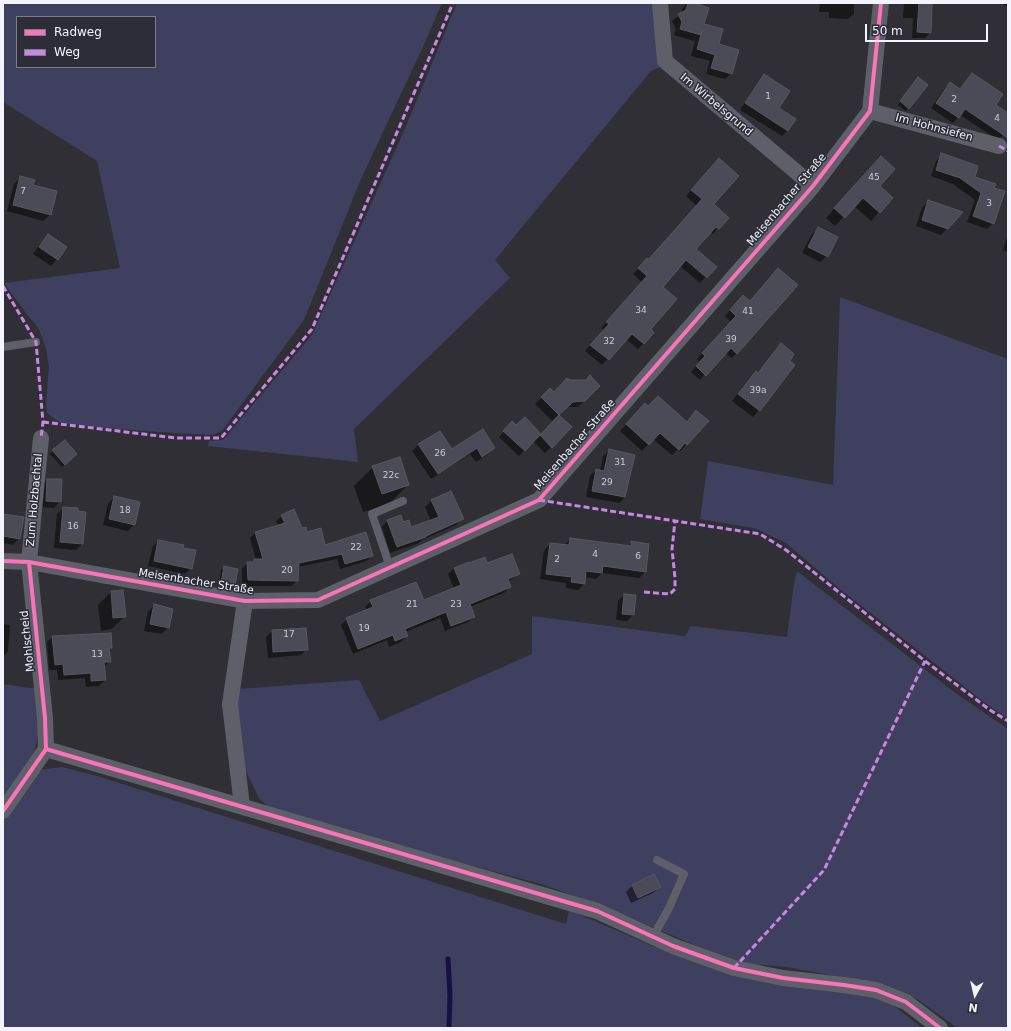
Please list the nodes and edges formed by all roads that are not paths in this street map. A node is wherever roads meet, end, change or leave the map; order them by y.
1 (660, 3) edge
2 (881, 3) edge
3 (870, 111) junction
4 (999, 146) dead end
5 (813, 186) junction
6 (36, 342) dead end
7 (3, 347) edge
8 (41, 438) dead end
9 (403, 501) dead end
10 (3, 560) edge
11 (29, 562) junction
12 (390, 567) junction
13 (245, 601) junction
14 (46, 749) junction
15 (242, 806) junction
16 (3, 811) edge
17 (658, 860) dead end
18 (653, 937) junction
19 (940, 1028) edge

1 - 5 street, Im Wirbelsgrund
2 - 3 street
3 - 4 street, Im Hohnsiefen
3 - 5 street, Meisenbacher Straße
5 - 12 street, Meisenbacher Straße
6 - 7 lane
8 - 11 street, Zum Holzbachtal
9 - 12 lane
10 - 11 street, Meisenbacher Straße
11 - 13 street, Meisenbacher Straße
11 - 14 street, Mohlscheid
12 - 13 street, Meisenbacher Straße
13 - 15 street
14 - 15 street
14 - 16 street
15 - 18 street
17 - 18 lane
18 - 19 street

